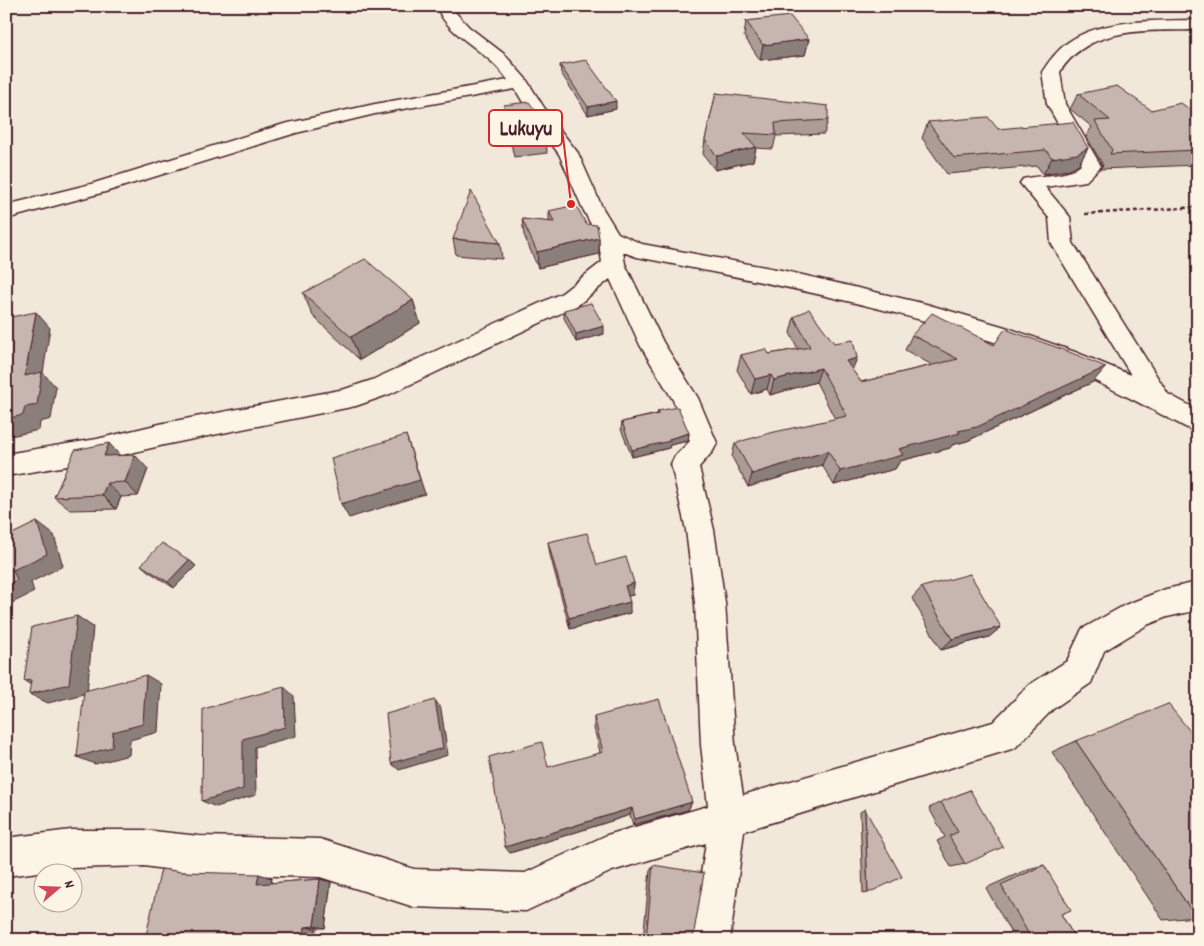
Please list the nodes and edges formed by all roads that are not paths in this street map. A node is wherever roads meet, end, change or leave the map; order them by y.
1 (446, 6) edge
2 (1198, 25) edge
3 (520, 83) junction
4 (6, 212) edge
5 (611, 251) junction
6 (1157, 397) junction
7 (1198, 422) edge
8 (6, 465) edge
9 (1198, 596) edge
10 (728, 818) junction
11 (6, 857) edge
12 (710, 940) edge

1 - 3 street
2 - 6 street
3 - 4 street
3 - 5 street
5 - 6 street
5 - 8 street
5 - 10 street
6 - 7 street
9 - 10 street
10 - 11 street
10 - 12 street

